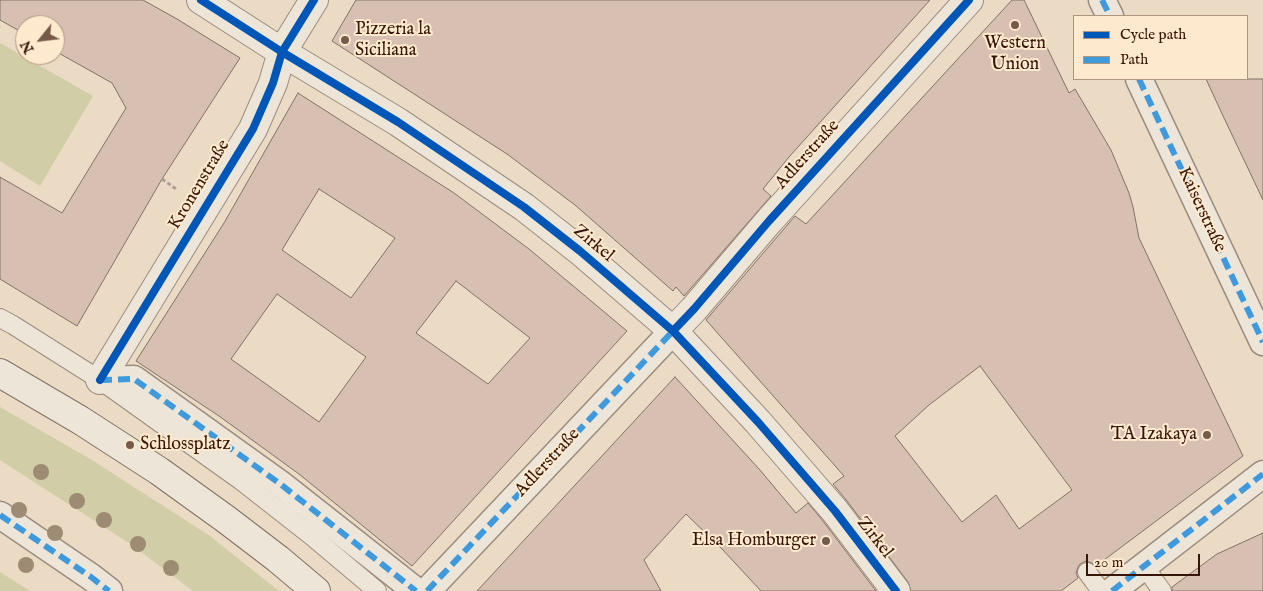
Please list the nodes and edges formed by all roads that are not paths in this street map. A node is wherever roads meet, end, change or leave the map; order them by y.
1 (201, 0) edge
2 (314, 0) edge
3 (969, 0) edge
4 (1102, 0) edge
5 (1110, 15) edge
6 (282, 52) junction
7 (1139, 80) edge
8 (0, 318) edge
9 (672, 331) junction
10 (1263, 342) edge
11 (0, 373) edge
12 (100, 380) junction
13 (1263, 474) edge
14 (0, 515) edge
15 (1144, 566) junction
16 (1087, 572) dead end
17 (109, 591) edge
18 (316, 591) edge
19 (378, 591) edge
20 (416, 591) edge
21 (427, 591) edge
22 (896, 591) edge
23 (1101, 591) edge
24 (1112, 591) edge
25 (1162, 591) edge

1 - 6 street, Zirkel
2 - 6 street, Kronenstraße
3 - 9 street, Adlerstraße
4 - 5 street
6 - 9 street, Zirkel
6 - 12 street, Kronenstraße
7 - 10 street, Kaiserstraße
8 - 12 lane
9 - 21 street, Adlerstraße
9 - 22 street, Zirkel
11 - 18 street
12 - 19 lane
12 - 20 street
13 - 15 street
14 - 17 street
15 - 24 street
15 - 25 lane
16 - 23 lane

